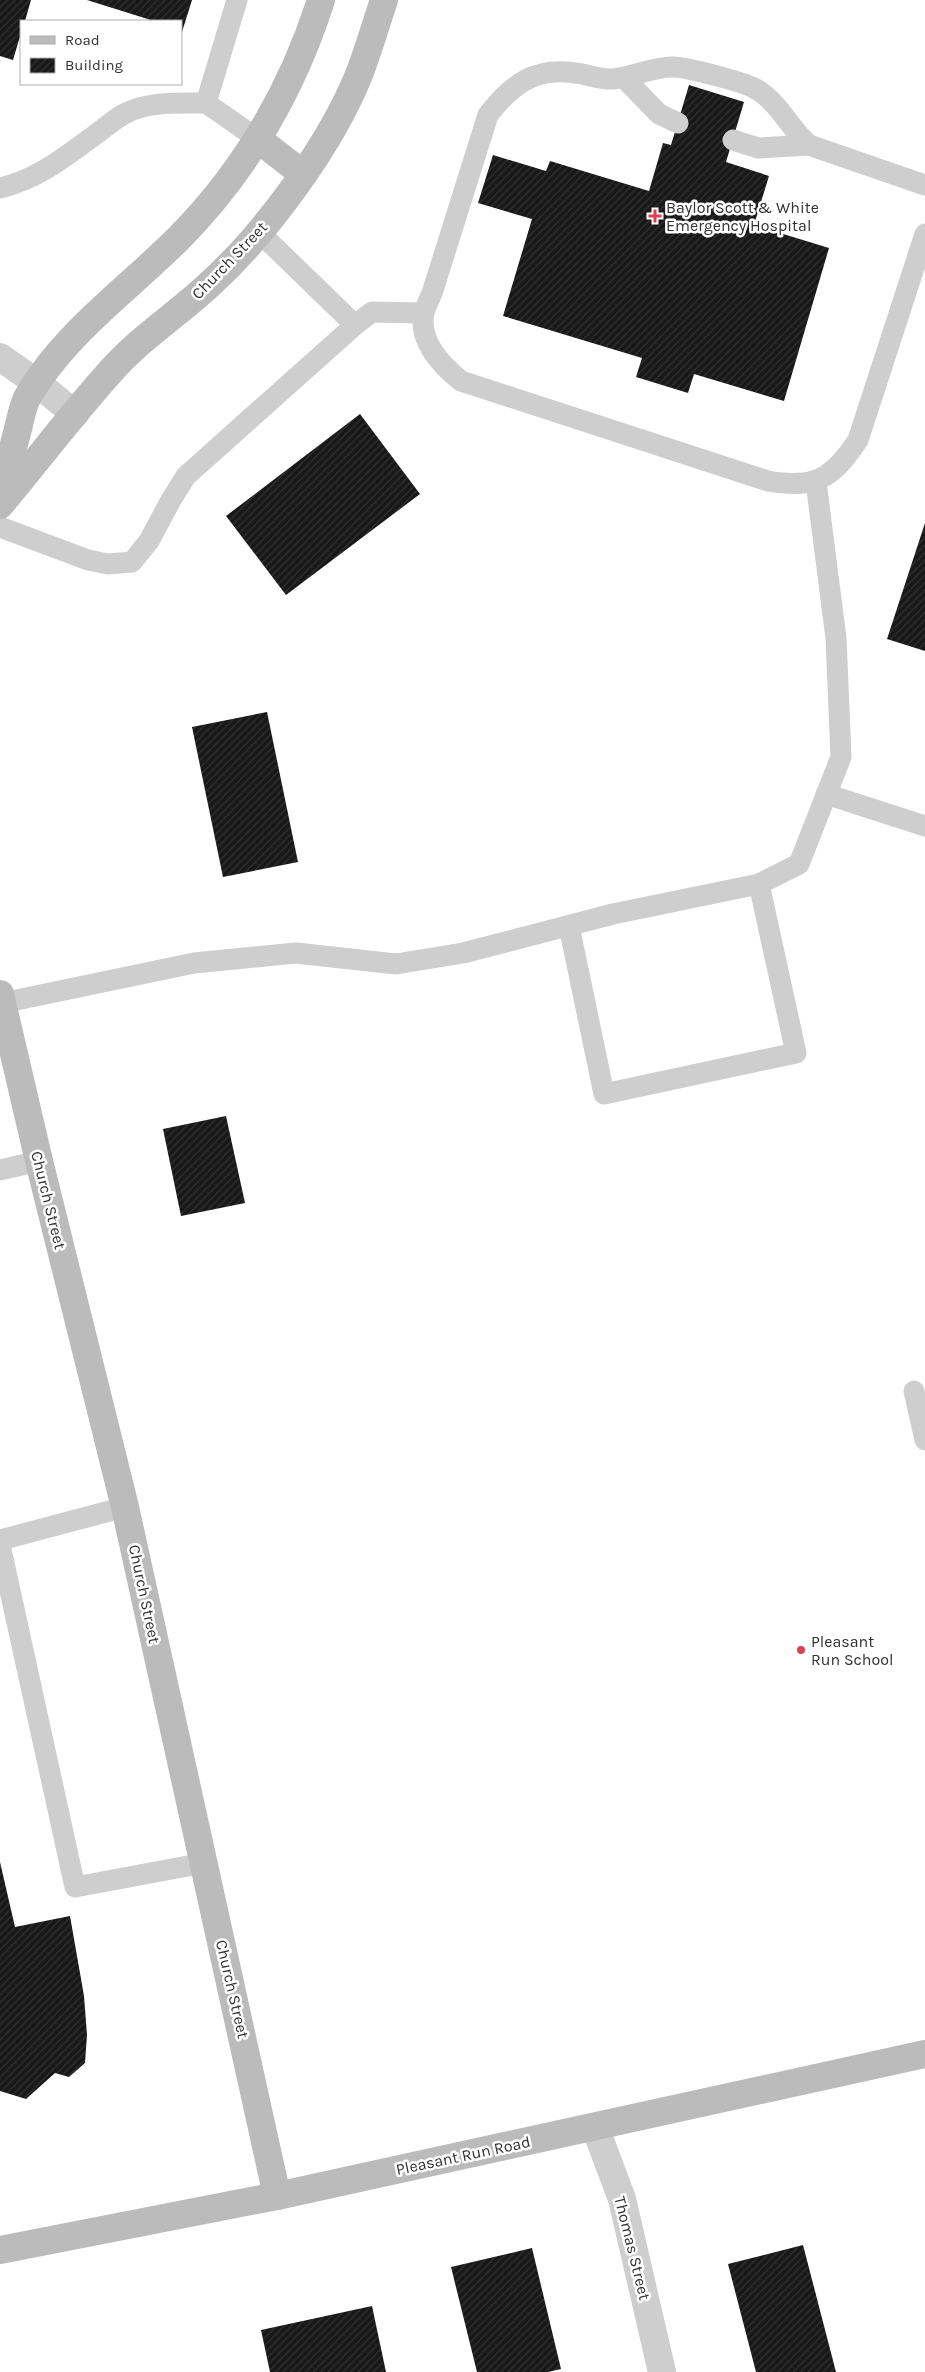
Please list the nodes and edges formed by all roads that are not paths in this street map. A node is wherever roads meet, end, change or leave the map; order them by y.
1 (237, 0) edge
2 (322, 0) edge
3 (384, 0) edge
4 (624, 78) junction
5 (206, 103) junction
6 (678, 123) dead end
7 (258, 140) junction
8 (733, 140) dead end
9 (809, 145) junction
10 (303, 174) junction
11 (925, 185) edge
12 (0, 188) edge
13 (259, 232) junction
14 (925, 234) edge
15 (424, 313) junction
16 (355, 325) junction
17 (0, 356) edge
18 (37, 383) junction
19 (75, 414) junction
20 (816, 482) junction
21 (0, 495) edge
22 (0, 505) edge
23 (0, 527) edge
24 (826, 794) junction
25 (925, 826) edge
26 (759, 884) junction
27 (568, 926) junction
28 (1, 998) edge
29 (39, 1161) junction
30 (0, 1170) edge
31 (914, 1391) dead end
32 (925, 1440) edge
33 (126, 1507) junction
34 (0, 1540) edge
35 (0, 1545) edge
36 (204, 1863) junction
37 (925, 2054) edge
38 (595, 2127) junction
39 (277, 2196) junction
40 (0, 2250) edge
41 (662, 2372) edge

1 - 5 lane
2 - 7 street
3 - 10 street, Church Street
4 - 6 lane
4 - 9 lane
4 - 15 lane
5 - 7 lane
5 - 12 lane
7 - 10 street
7 - 18 street
8 - 9 lane
9 - 11 lane
10 - 13 street, Church Street
13 - 16 lane
13 - 19 street, Church Street
14 - 20 lane
15 - 16 lane
15 - 20 lane
16 - 23 lane
17 - 18 street
18 - 19 street
18 - 21 street
19 - 22 street, Church Street
20 - 24 lane
24 - 25 lane
24 - 26 lane
26 - 27 lane
26 - 27 lane
27 - 28 lane
28 - 29 street, Church Street
29 - 30 lane
29 - 33 street, Church Street
31 - 32 lane
33 - 34 lane
33 - 36 street, Church Street
35 - 36 lane
36 - 39 street, Church Street
37 - 38 street, Pleasant Run Road
38 - 39 street, Pleasant Run Road
38 - 41 street, Thomas Street
39 - 40 street, Pleasant Run Road

